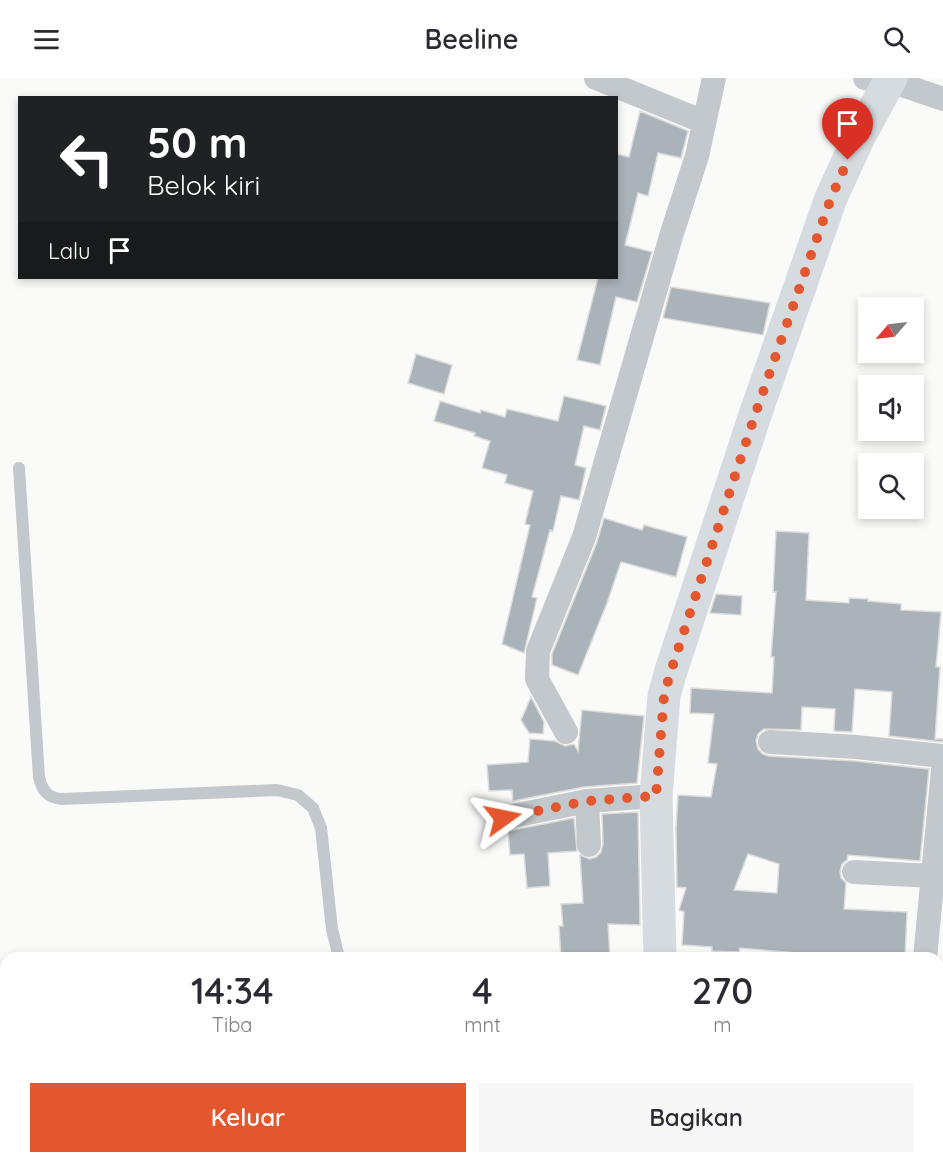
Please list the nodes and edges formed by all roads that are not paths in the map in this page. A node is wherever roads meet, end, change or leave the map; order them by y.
1 (596, 78) edge
2 (714, 78) edge
3 (882, 79) edge
4 (943, 99) edge
5 (704, 122) junction
6 (19, 468) dead end
7 (566, 732) dead end
8 (770, 742) dead end
9 (943, 756) edge
10 (943, 770) edge
11 (656, 796) junction
12 (587, 801) junction
13 (503, 818) dead end
14 (589, 845) dead end
15 (854, 872) dead end
16 (933, 876) junction
17 (338, 952) edge
18 (660, 952) edge
19 (926, 952) edge

1 - 5 street
2 - 5 street
3 - 4 street
3 - 11 street
5 - 7 street
6 - 17 lane
8 - 9 street
10 - 16 street
11 - 12 street
11 - 18 street
12 - 13 street
12 - 14 street
15 - 16 street
16 - 19 street

